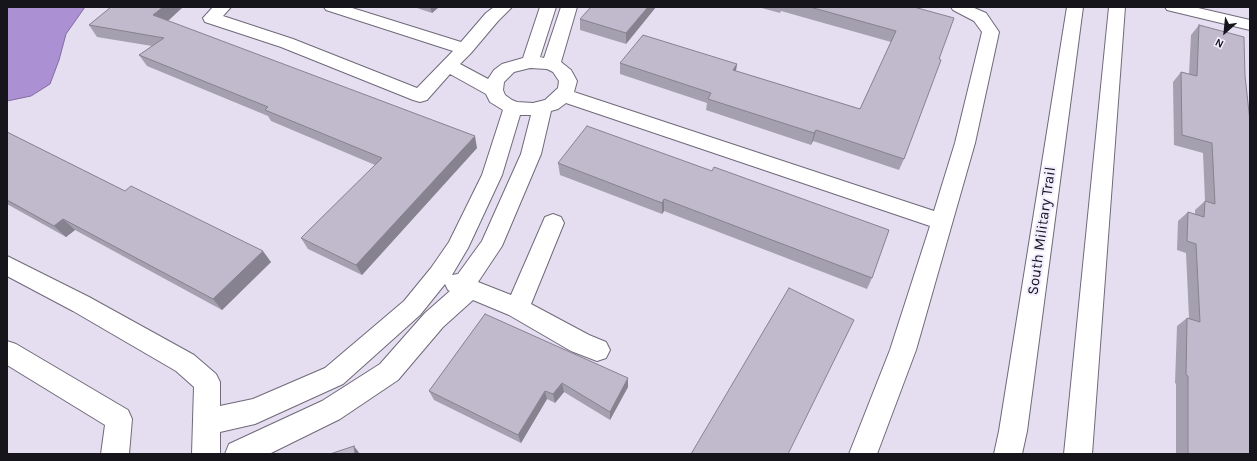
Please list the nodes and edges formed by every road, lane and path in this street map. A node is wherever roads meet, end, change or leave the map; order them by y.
1 (223, 7) edge
2 (332, 7) edge
3 (504, 7) edge
4 (548, 7) edge
5 (568, 7) edge
6 (959, 7) edge
7 (1075, 7) edge
8 (1117, 7) edge
9 (1173, 7) edge
10 (1250, 25) edge
11 (465, 49) junction
12 (530, 62) junction
13 (551, 64) junction
14 (448, 66) junction
15 (494, 90) junction
16 (563, 95) junction
17 (513, 107) junction
18 (542, 108) junction
19 (942, 222) junction
20 (553, 223) dead end
21 (7, 265) edge
22 (439, 275) junction
23 (466, 287) junction
24 (517, 308) junction
25 (596, 350) dead end
26 (7, 352) edge
27 (207, 422) junction
28 (116, 454) edge
29 (206, 454) edge
30 (239, 454) edge
31 (863, 454) edge
32 (1008, 454) edge
33 (1078, 454) edge

1 - 14 street
2 - 11 street
3 - 11 street
4 - 12 street
5 - 13 street
6 - 19 street
7 - 32 street, South Military Trail
8 - 33 street
9 - 10 street
11 - 14 street
12 - 13 street
12 - 15 street
13 - 16 street
14 - 15 street
15 - 17 street
16 - 18 street
16 - 19 street
17 - 18 street
17 - 22 street
18 - 23 street
19 - 31 street
20 - 24 street
21 - 27 street
22 - 23 street
22 - 27 street
23 - 24 street
23 - 30 street
24 - 25 street
26 - 28 street
27 - 29 street

